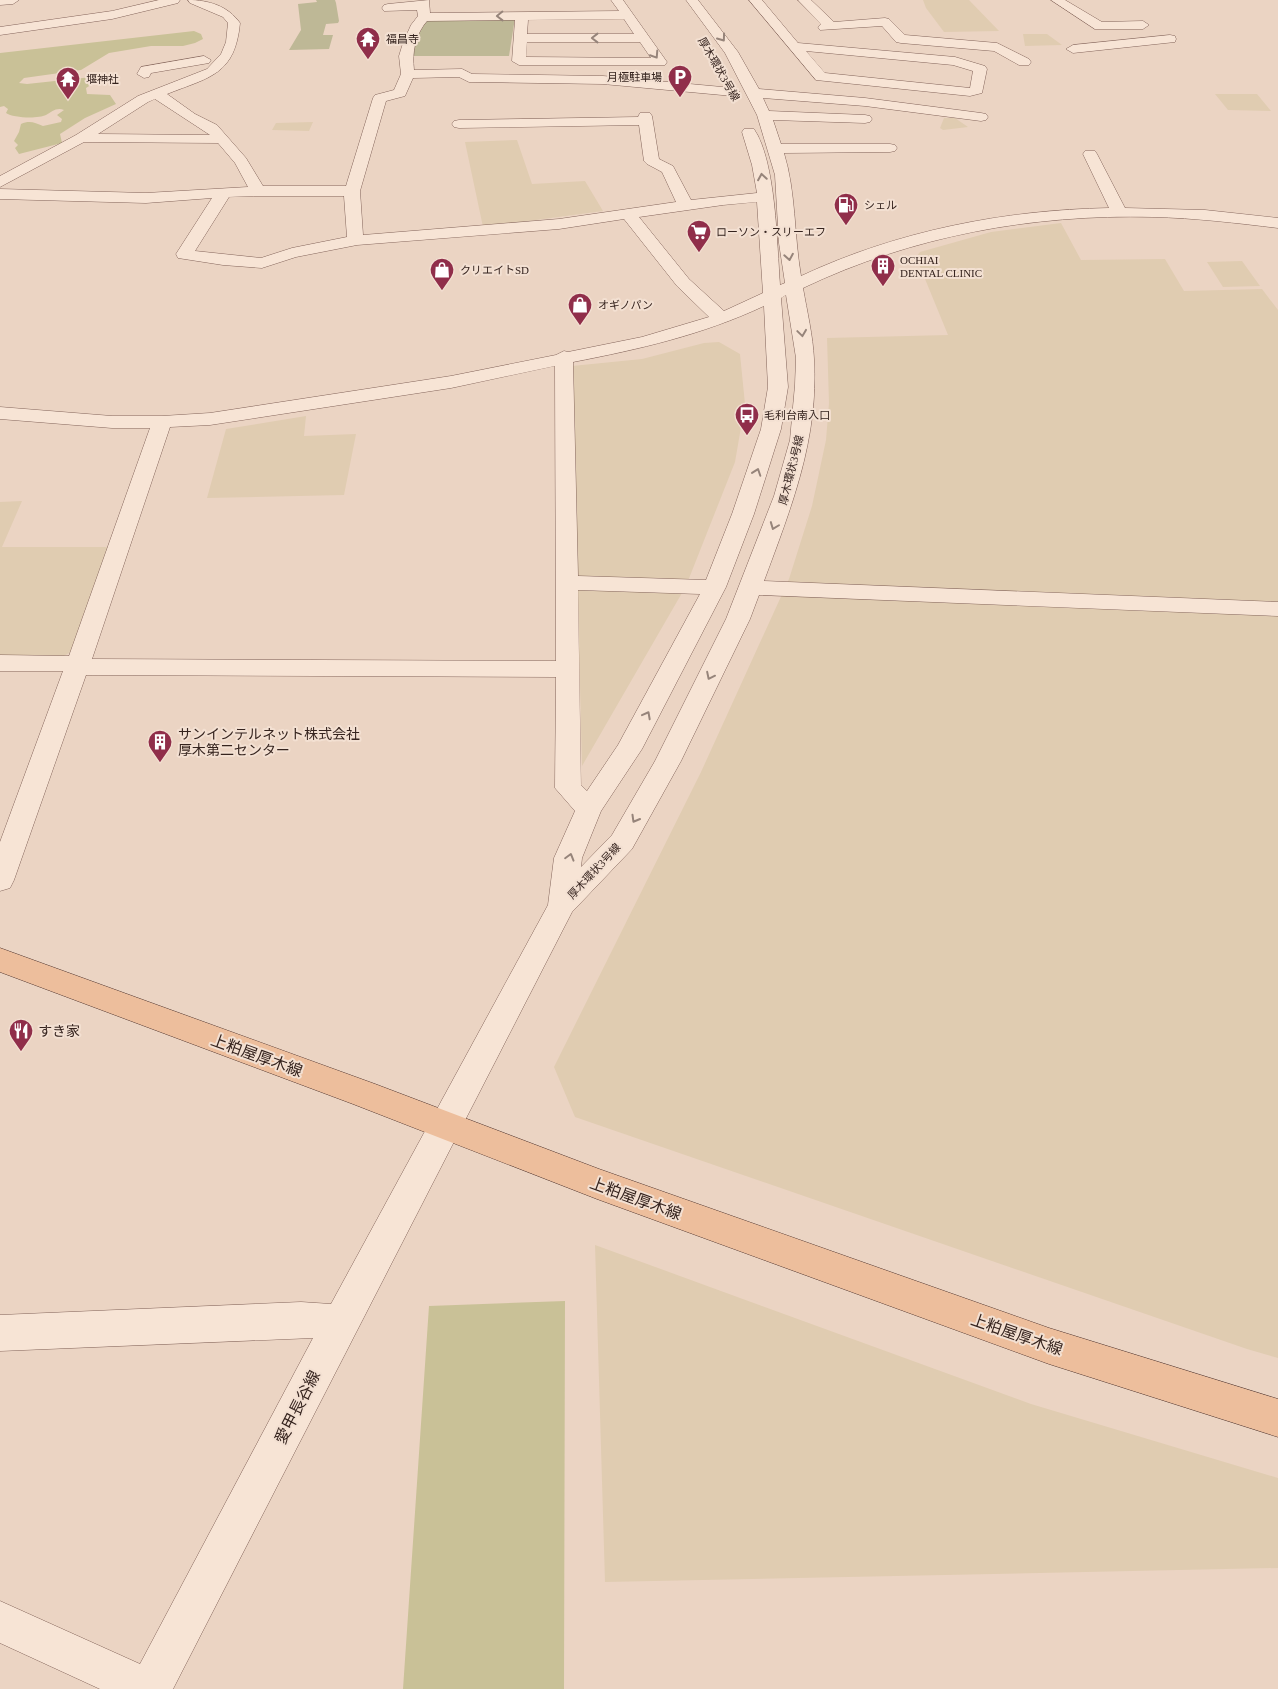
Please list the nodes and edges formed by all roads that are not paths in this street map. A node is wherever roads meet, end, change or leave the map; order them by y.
1 (13, 0) edge
2 (174, 0) edge
3 (194, 0) edge
4 (618, 0) edge
5 (692, 0) edge
6 (755, 0) edge
7 (804, 0) edge
8 (1057, 0) edge
9 (0, 2) edge
10 (388, 8) dead end
11 (424, 8) edge
12 (627, 15) junction
13 (522, 16) junction
14 (1143, 25) dead end
15 (0, 31) edge
16 (520, 38) junction
17 (644, 38) junction
18 (1170, 39) dead end
19 (794, 46) junction
20 (1073, 49) dead end
21 (221, 61) junction
22 (1024, 62) dead end
23 (146, 69) dead end
24 (408, 74) junction
25 (726, 77) dead end
26 (733, 92) junction
27 (156, 93) junction
28 (754, 93) junction
29 (740, 105) dead end
30 (764, 115) junction
31 (981, 117) dead end
32 (745, 120) dead end
33 (866, 121) dead end
34 (459, 124) dead end
35 (82, 138) junction
36 (222, 139) junction
37 (890, 148) dead end
38 (774, 149) junction
39 (1090, 154) dead end
40 (0, 182) edge
41 (254, 191) junction
42 (352, 191) junction
43 (0, 194) edge
44 (222, 194) junction
45 (765, 197) junction
46 (685, 205) junction
47 (1119, 212) junction
48 (628, 214) junction
49 (1278, 223) edge
50 (357, 240) junction
51 (795, 285) junction
52 (772, 296) junction
53 (722, 318) junction
54 (564, 357) junction
55 (0, 413) edge
56 (162, 422) junction
57 (568, 583) junction
58 (715, 587) junction
59 (751, 588) junction
60 (1278, 609) edge
61 (0, 662) edge
62 (77, 667) junction
63 (568, 669) junction
64 (589, 809) junction
65 (0, 880) edge
66 (562, 905) junction
67 (0, 960) edge
68 (446, 1126) junction
69 (341, 1322) junction
70 (0, 1333) edge
71 (1278, 1418) edge
72 (0, 1622) edge
73 (149, 1689) edge

1 - 9 street
2 - 15 street
3 - 21 street
4 - 12 street
5 -> 28 street, 厚木環状3号線
6 - 19 street
7 - 22 street
8 - 14 street
10 - 11 street
13 -> 11 street
11 - 24 street
12 - 13 street
12 - 17 street
13 - 16 street
17 -> 16 street
17 -> 16 street
18 - 20 street
19 - 19 street
21 - 23 street
21 - 27 street
24 - 26 street
24 - 42 street
25 - 26 street, 厚木環状3号線
26 - 29 street, 厚木環状3号線
27 - 35 street
27 - 36 street
28 - 30 street, 厚木環状3号線
28 - 31 street
30 - 33 street
30 - 38 street, 厚木環状3号線
45 -> 32 street, 厚木環状3号線
34 - 46 street
35 - 36 street
35 - 40 street
36 - 41 street
37 - 38 street
38 -> 51 street, 厚木環状3号線
39 - 47 street
41 - 42 street
41 - 44 street
42 - 50 street
43 - 44 street
44 - 50 street
45 - 46 street
45 - 52 street, 厚木環状3号線
46 - 48 street
47 - 49 street
47 - 51 street
48 - 50 street
48 - 53 street
51 - 52 street
51 -> 59 street, 厚木環状3号線
52 - 53 street
58 -> 52 street, 厚木環状3号線
53 - 54 street
54 - 56 street
54 - 57 street
55 - 56 street
56 - 62 street
57 - 58 street
57 - 63 street
64 -> 58 street, 厚木環状3号線
59 - 60 street
59 -> 66 street, 厚木環状3号線
61 - 62 street
62 - 63 street
62 - 65 street
63 - 64 street
66 -> 64 street, 厚木環状3号線
66 - 68 street, 厚木環状3号線
67 - 68 main road, 上粕屋厚木線
68 - 69 street, 愛甲長谷線
68 - 71 main road, 上粕屋厚木線
69 - 70 street
69 - 73 street, 愛甲長谷線
72 - 73 street

